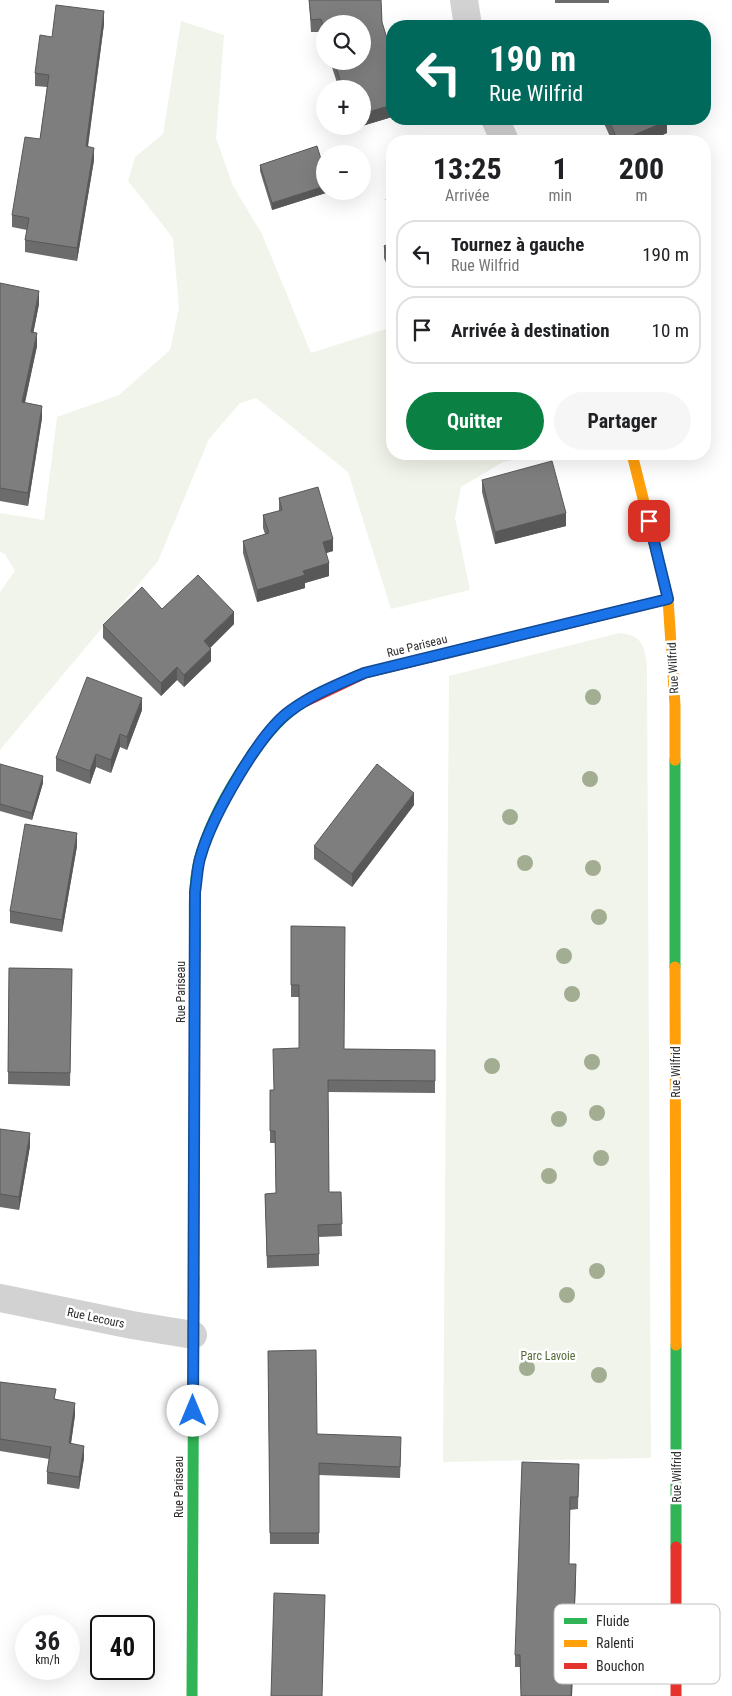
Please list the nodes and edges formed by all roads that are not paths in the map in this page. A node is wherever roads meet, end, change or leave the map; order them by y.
1 (464, 0) edge
2 (467, 20) edge
3 (633, 460) edge
4 (668, 599) junction
5 (0, 1298) edge
6 (193, 1335) junction
7 (676, 1604) edge
8 (192, 1696) edge

1 - 2 street
3 - 4 street, Rue Wilfrid
4 - 6 street, Rue Pariseau
4 - 7 street, Rue Wilfrid
5 - 6 street, Rue Lecours
6 - 8 street, Rue Pariseau

